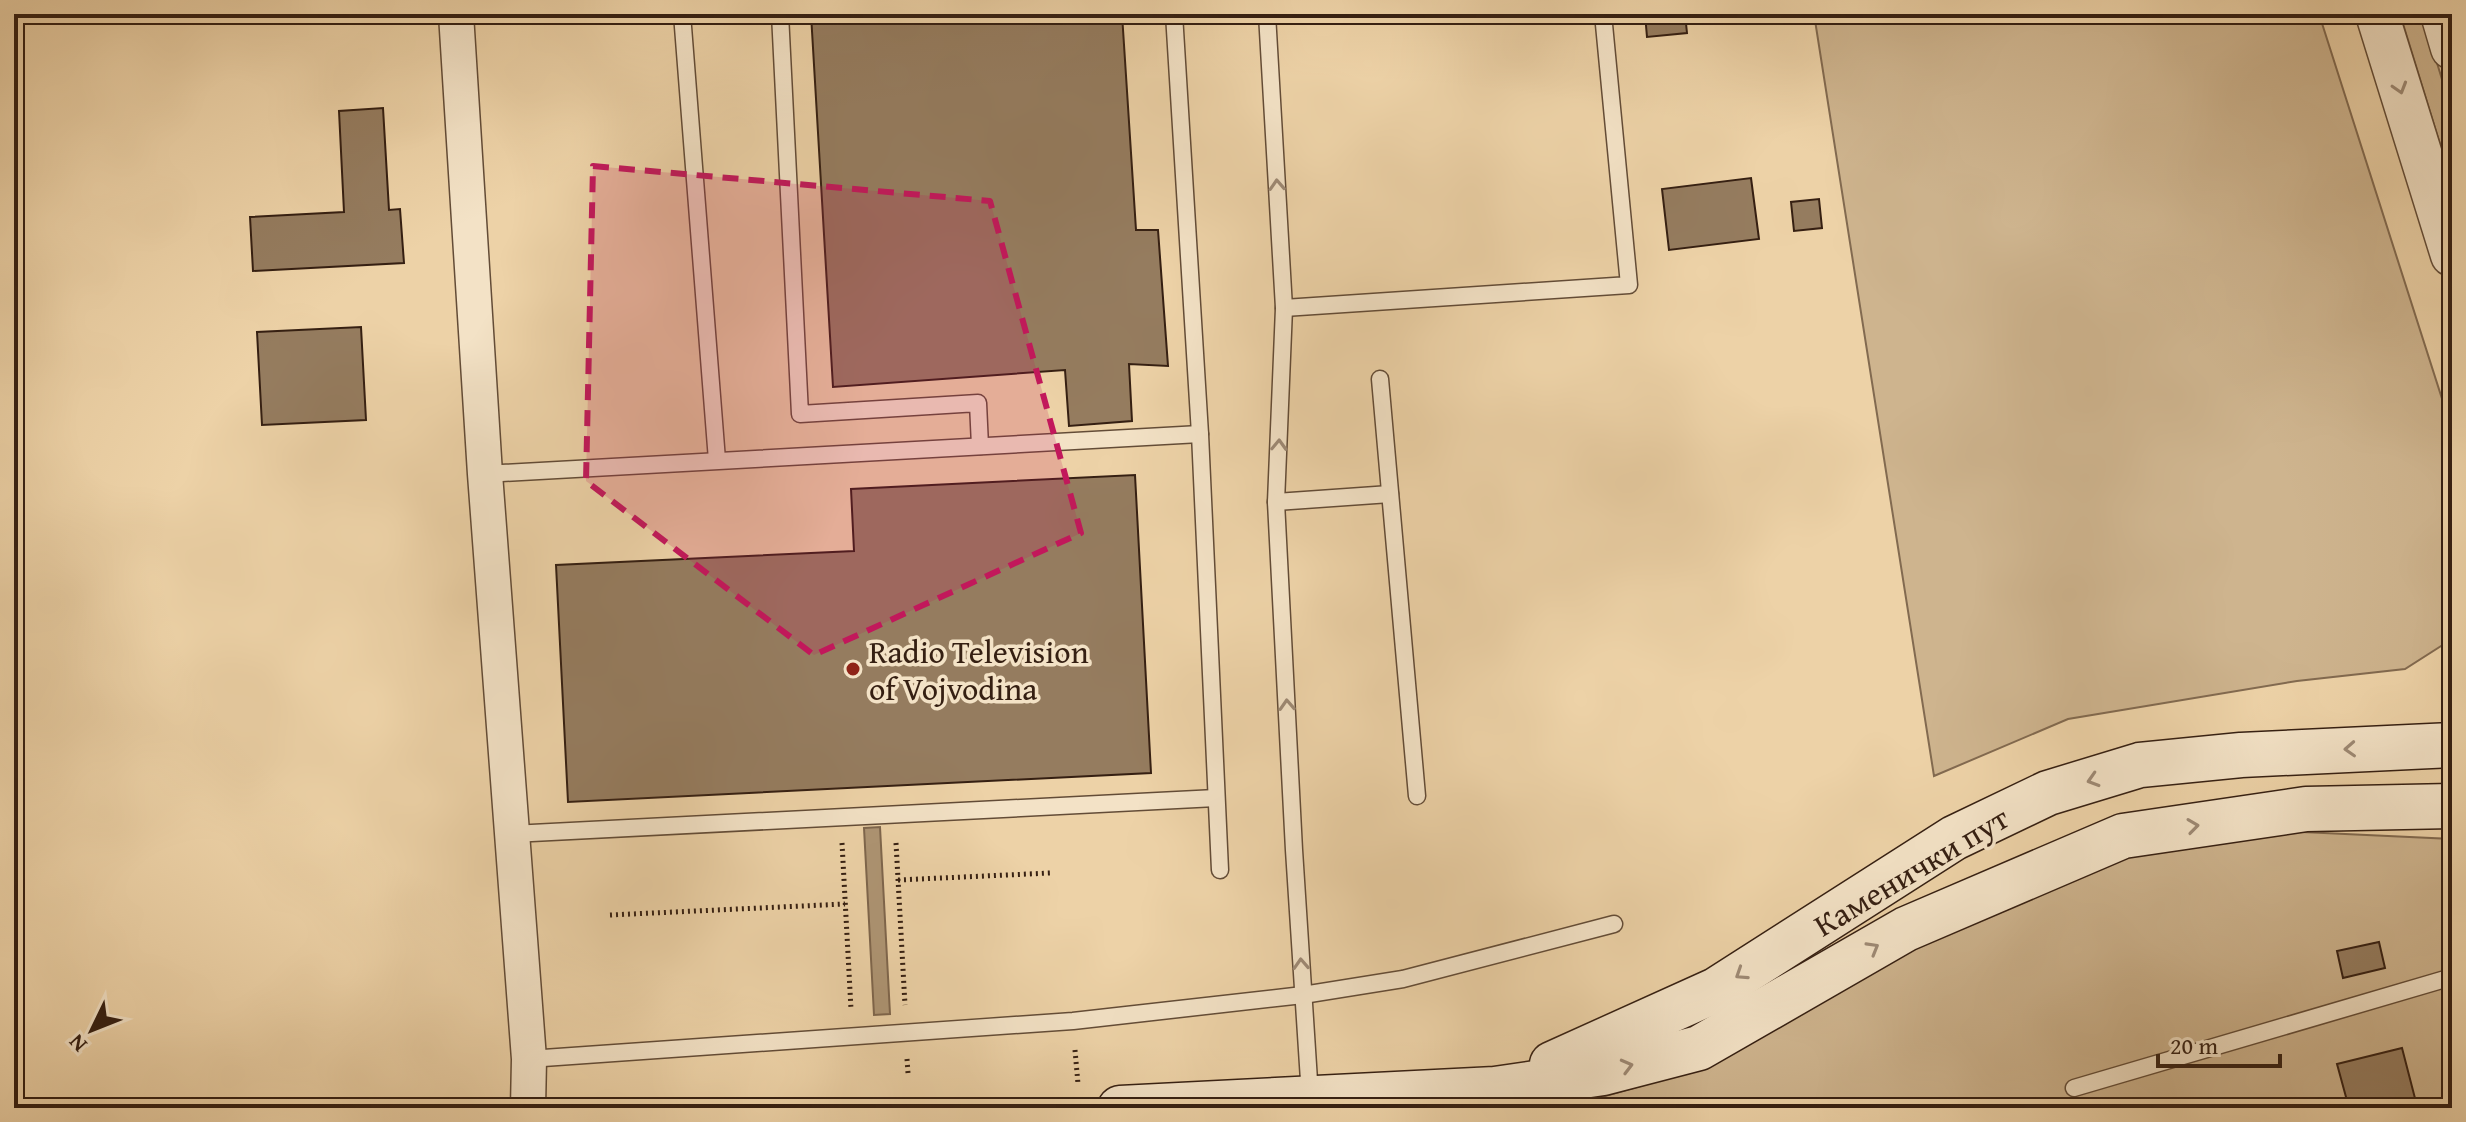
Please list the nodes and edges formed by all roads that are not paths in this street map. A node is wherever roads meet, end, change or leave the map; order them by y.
1 (456, 14) edge
2 (682, 14) edge
3 (780, 14) edge
4 (1174, 14) edge
5 (1267, 14) edge
6 (1603, 14) edge
7 (2377, 14) edge
8 (2442, 14) edge
9 (2452, 48) edge
10 (2452, 255) edge
11 (1284, 308) junction
12 (1380, 379) dead end
13 (1200, 434) junction
14 (980, 446) junction
15 (717, 460) junction
16 (485, 474) junction
17 (1390, 494) junction
18 (1276, 502) junction
19 (2444, 739) edge
20 (1417, 796) dead end
21 (1216, 798) junction
22 (2452, 806) edge
23 (512, 834) junction
24 (1220, 870) dead end
25 (1614, 924) dead end
26 (2452, 977) edge
27 (1303, 995) junction
28 (529, 1059) junction
29 (2074, 1088) dead end
30 (1495, 1089) junction
31 (1310, 1098) junction
32 (528, 1108) edge
33 (1120, 1108) edge

1 - 16 street
2 - 15 lane
3 - 14 lane
4 - 13 lane
11 -> 5 lane
6 - 11 lane
7 -> 10 street
8 - 9 street
18 -> 11 lane
12 - 17 lane
13 - 14 lane
13 - 21 lane
14 - 15 lane
15 - 16 lane
16 - 23 street
17 - 18 lane
17 - 20 lane
27 -> 18 lane
19 -> 30 main road, Каменички пут
21 - 23 lane
21 - 24 lane
30 -> 22 main road, Каменички пут
23 - 28 street
25 - 27 lane
26 - 29 lane
27 - 28 lane
27 - 31 lane
28 - 32 street
30 - 31 main road, Каменички пут
31 - 33 main road, Каменички пут

